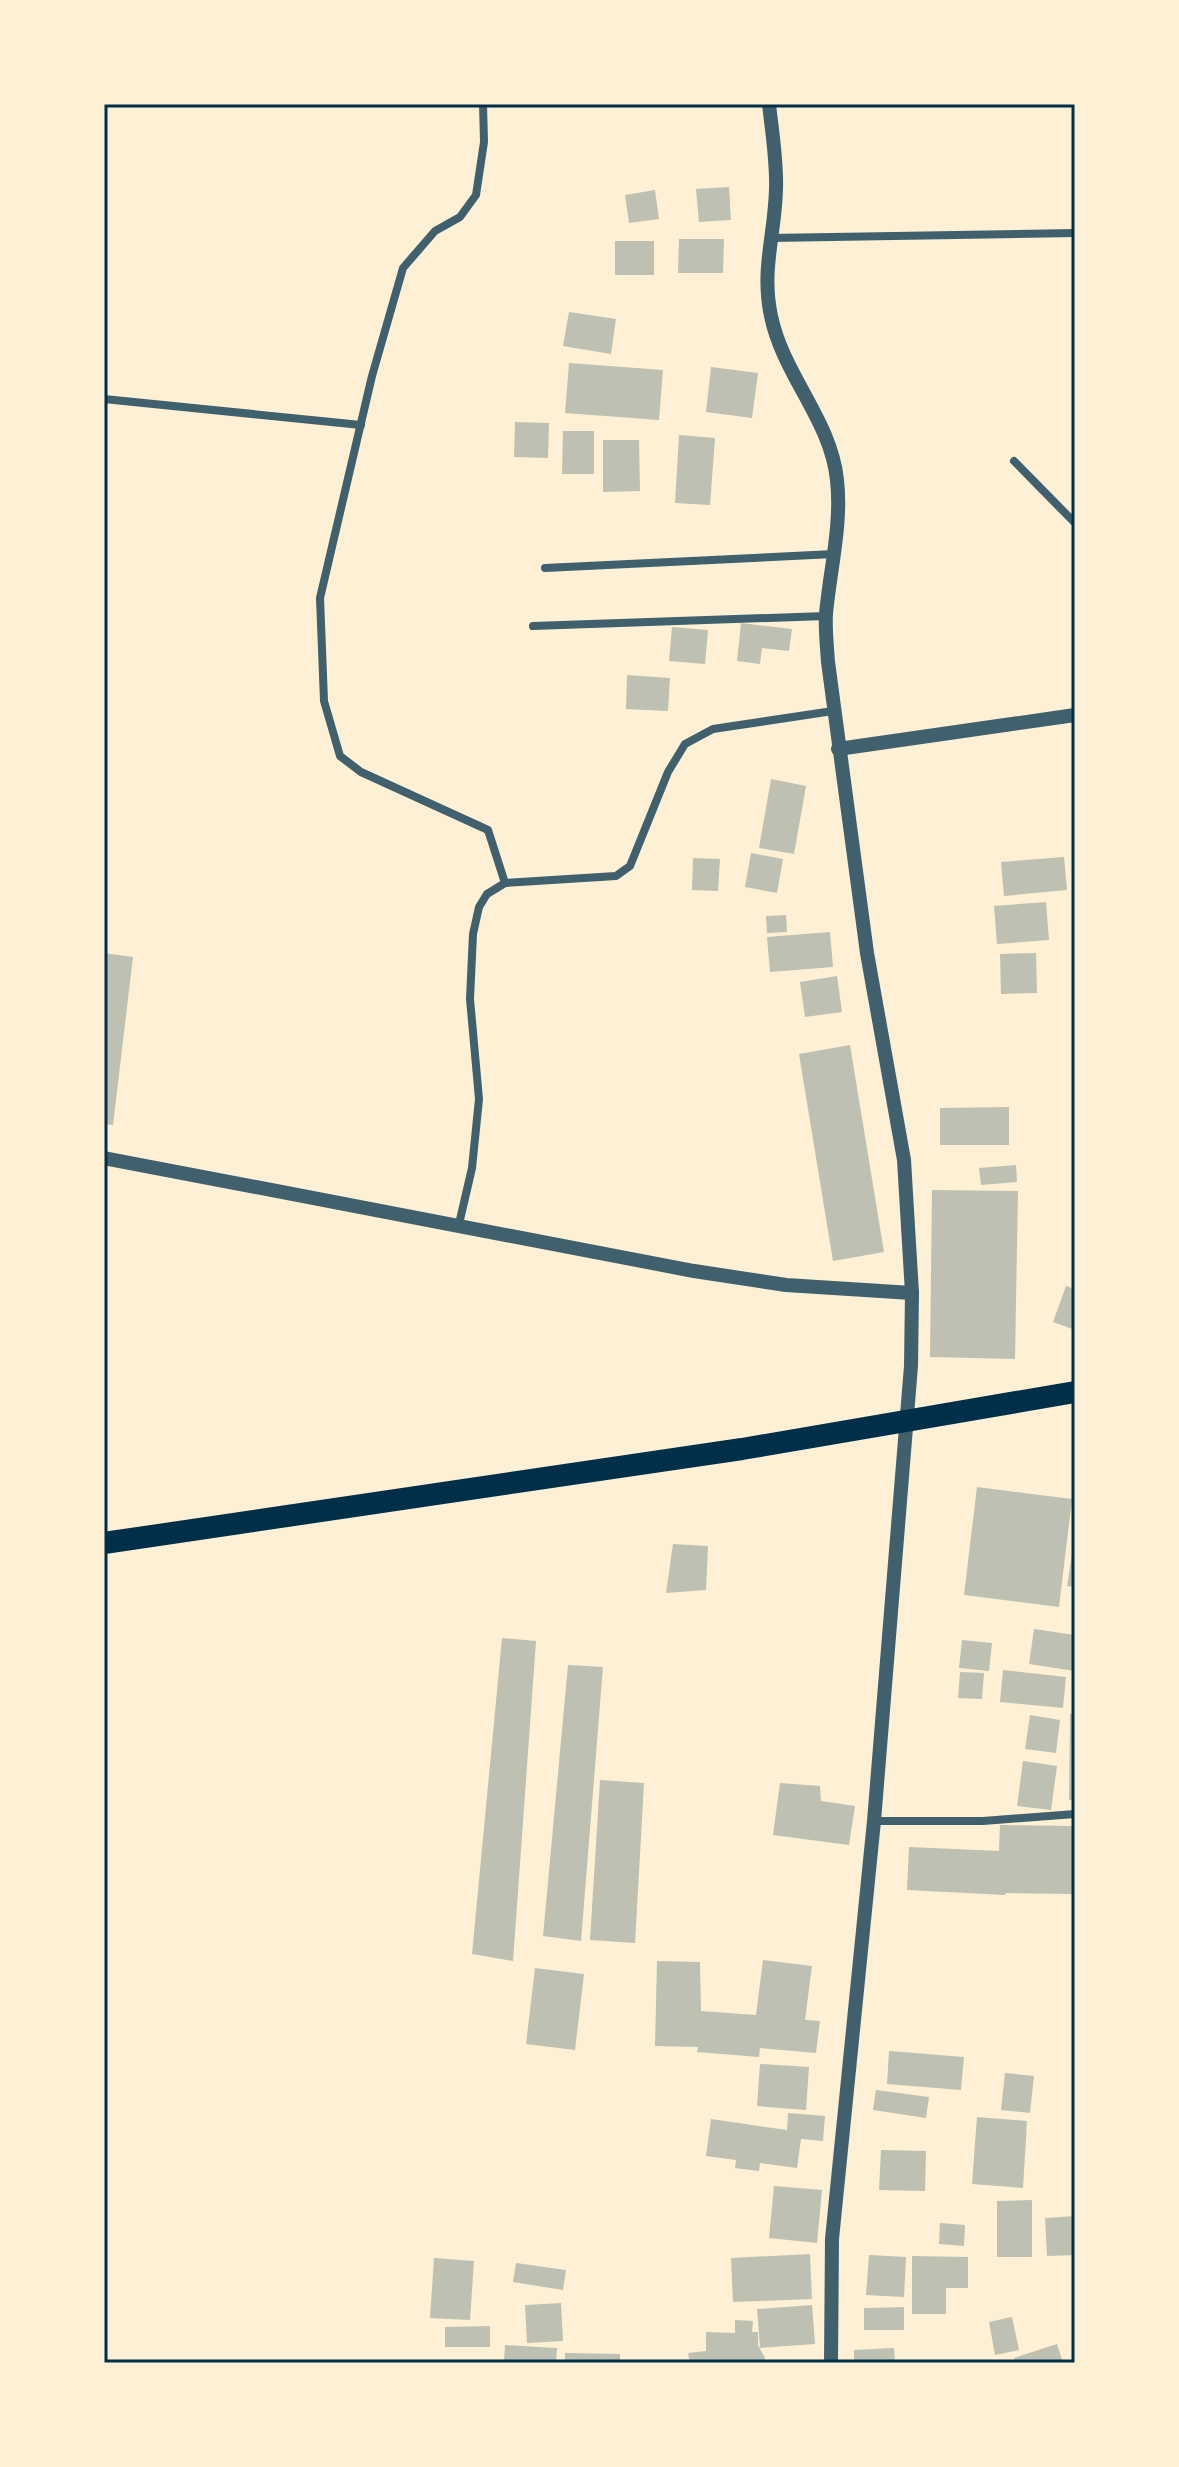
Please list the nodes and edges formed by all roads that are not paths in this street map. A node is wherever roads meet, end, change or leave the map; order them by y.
1 (483, 104) edge
2 (769, 104) edge
3 (1075, 233) edge
4 (770, 238) junction
5 (104, 399) edge
6 (361, 425) junction
7 (1014, 461) dead end
8 (1075, 523) edge
9 (834, 554) junction
10 (545, 568) dead end
11 (826, 616) junction
12 (533, 626) dead end
13 (833, 711) junction
14 (1075, 715) edge
15 (838, 749) junction
16 (505, 883) junction
17 (104, 1158) edge
18 (459, 1224) junction
19 (912, 1293) junction
20 (1075, 1392) edge
21 (905, 1422) junction
22 (104, 1543) edge
23 (1075, 1814) edge
24 (874, 1821) junction
25 (831, 2363) edge

1 - 6 street
2 - 4 street
3 - 4 street
4 - 9 street
5 - 6 street
6 - 16 street
7 - 8 street
9 - 10 street
9 - 11 street
11 - 12 street
11 - 13 street
13 - 15 street
13 - 16 street
14 - 15 street
15 - 19 street
16 - 18 street
17 - 18 street
18 - 19 street
19 - 21 street
20 - 21 highway
21 - 22 highway
21 - 24 street
23 - 24 street
24 - 25 street

